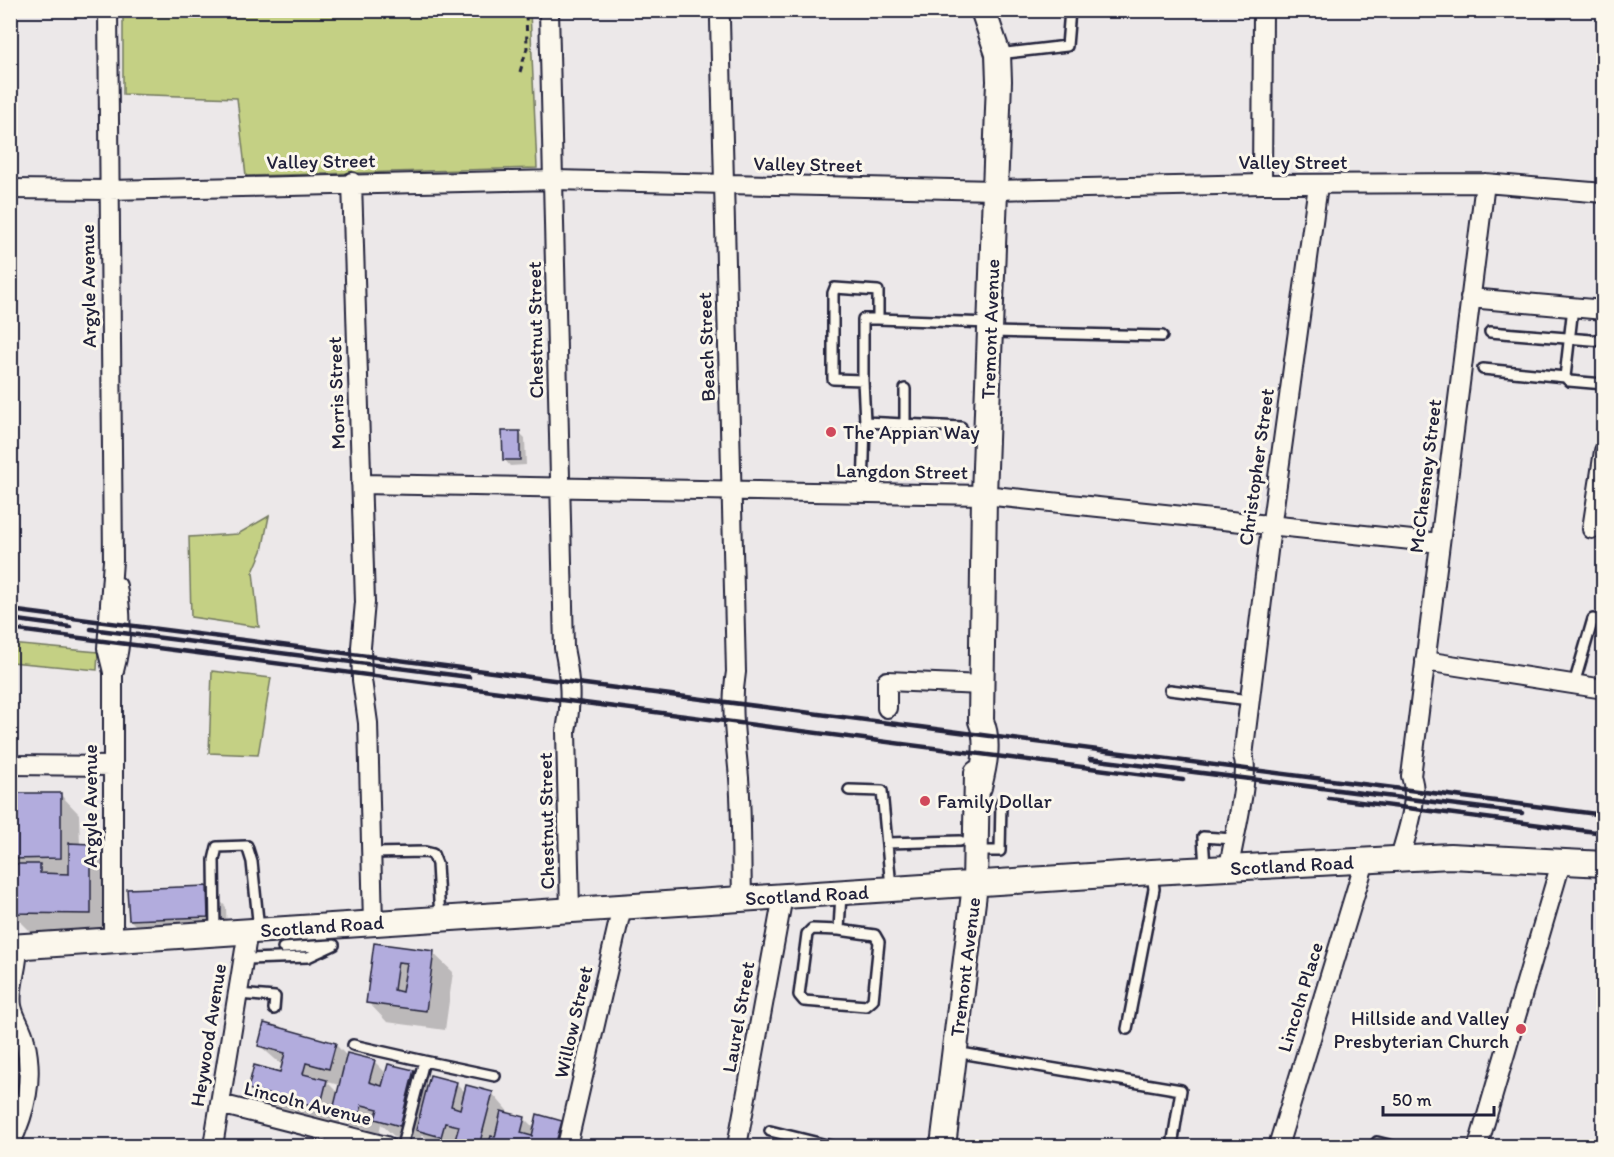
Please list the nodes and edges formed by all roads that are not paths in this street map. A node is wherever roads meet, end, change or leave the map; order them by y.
1 (108, 10) edge
2 (549, 10) edge
3 (983, 10) edge
4 (1070, 10) edge
5 (1263, 10) edge
6 (720, 20) dead end
7 (998, 54) junction
8 (554, 180) junction
9 (352, 182) junction
10 (1485, 183) junction
11 (1262, 184) junction
12 (724, 185) junction
13 (1318, 185) junction
14 (10, 189) edge
15 (109, 190) junction
16 (995, 190) junction
17 (1604, 193) edge
18 (1470, 298) junction
19 (1573, 307) junction
20 (1604, 310) edge
21 (878, 319) junction
22 (990, 327) junction
23 (1490, 332) dead end
24 (1162, 336) dead end
25 (1569, 338) junction
26 (1604, 341) edge
27 (1483, 369) dead end
28 (1565, 377) junction
29 (863, 380) junction
30 (1604, 384) edge
31 (905, 389) dead end
32 (865, 422) junction
33 (905, 424) junction
34 (961, 427) dead end
35 (1604, 451) edge
36 (361, 484) junction
37 (561, 487) junction
38 (733, 490) junction
39 (863, 493) junction
40 (984, 495) junction
41 (1271, 526) junction
42 (1592, 530) dead end
43 (1440, 543) junction
44 (1604, 622) edge
45 (1425, 661) junction
46 (1574, 684) junction
47 (982, 685) junction
48 (1604, 689) edge
49 (1170, 690) dead end
50 (1249, 700) junction
51 (886, 708) dead end
52 (10, 765) edge
53 (113, 766) junction
54 (849, 790) dead end
55 (1001, 802) dead end
56 (1233, 839) junction
57 (887, 843) junction
58 (968, 846) junction
59 (372, 853) junction
60 (1400, 858) junction
61 (1365, 861) junction
62 (1562, 863) junction
63 (1604, 864) edge
64 (1229, 868) junction
65 (1205, 869) junction
66 (1152, 872) junction
67 (975, 885) junction
68 (892, 890) junction
69 (841, 893) junction
70 (783, 896) junction
71 (742, 898) junction
72 (622, 907) junction
73 (570, 911) junction
74 (440, 919) junction
75 (373, 923) junction
76 (839, 930) junction
77 (215, 933) junction
78 (271, 939) junction
79 (113, 940) junction
80 (14, 946) edge
81 (244, 959) junction
82 (238, 994) junction
83 (274, 1010) dead end
84 (1127, 1029) dead end
85 (353, 1045) dead end
86 (955, 1052) junction
87 (424, 1061) junction
88 (495, 1077) dead end
89 (220, 1104) junction
90 (770, 1131) dead end
91 (10, 1145) edge
92 (213, 1146) edge
93 (386, 1146) edge
94 (402, 1146) edge
95 (567, 1146) edge
96 (737, 1146) edge
97 (831, 1146) edge
98 (944, 1146) edge
99 (1172, 1146) edge
100 (1278, 1146) edge
101 (1375, 1146) edge
102 (1393, 1146) edge
103 (1478, 1146) edge

1 - 15 street, Argyle Avenue
2 - 8 street, Chestnut Street
3 - 7 main road, Tremont Avenue
4 - 7 lane
5 - 11 street
6 - 12 street, Beach Street
7 - 16 main road, Tremont Avenue
8 - 9 street, Valley Street
8 - 12 street, Valley Street
8 - 37 street, Chestnut Street
9 - 15 street, Valley Street
9 - 36 street, Morris Street
10 - 13 street, Valley Street
10 - 17 street, Valley Street
10 - 18 street, McChesney Street
11 - 13 street, Valley Street
11 - 16 street, Valley Street
12 - 16 street, Valley Street
12 - 38 street, Beach Street
13 - 41 street, Christopher Street
14 - 15 street, Valley Street
15 - 53 street, Argyle Avenue
16 - 22 main road, Tremont Avenue
18 - 19 street
18 - 43 street, McChesney Street
19 - 20 street
19 - 25 lane
21 - 22 lane
21 - 29 lane
21 - 29 lane
22 - 24 lane
22 - 40 main road, Tremont Avenue
23 - 25 lane
25 - 26 lane
25 - 28 lane
27 - 28 lane
28 - 30 lane
29 - 32 lane
31 - 33 lane
32 - 33 lane
32 - 39 lane
33 - 34 lane
35 - 42 street
36 - 37 street, Langdon Street
36 - 59 street, Morris Street
37 - 38 street, Langdon Street
37 - 73 street, Chestnut Street
38 - 39 street, Langdon Street
38 - 71 street, Beach Street
39 - 40 street, Langdon Street
40 - 41 street, Langdon Street
40 - 47 main road, Tremont Avenue
41 - 43 street, Langdon Street
41 - 50 street, Christopher Street
43 - 45 street, McChesney Street
44 - 46 lane
45 - 46 street
45 - 60 street, McChesney Street
46 - 48 street
47 - 51 street
47 - 58 main road, Tremont Avenue
49 - 50 lane
50 - 56 street, Christopher Street
52 - 53 street
53 - 79 street, Argyle Avenue
54 - 57 lane
55 - 58 lane
56 - 64 street, Christopher Street
56 - 65 lane
57 - 58 lane
57 - 68 lane
58 - 67 main road, Tremont Avenue
59 - 74 lane
59 - 75 street, Morris Street
60 - 61 main road, Scotland Road
60 - 62 main road, Scotland Road
61 - 64 main road, Scotland Road
61 - 100 street, Lincoln Place
62 - 63 main road, Scotland Road
62 - 103 street
64 - 65 main road, Scotland Road
65 - 66 main road, Scotland Road
66 - 67 main road, Scotland Road
66 - 84 lane
67 - 68 main road, Scotland Road
67 - 86 main road, Tremont Avenue
68 - 69 main road, Scotland Road
69 - 70 main road, Scotland Road
69 - 76 lane
70 - 71 main road, Scotland Road
70 - 96 street, Laurel Street
71 - 72 main road, Scotland Road
72 - 73 main road, Scotland Road
72 - 95 street, Willow Street
73 - 74 main road, Scotland Road
74 - 75 main road, Scotland Road
75 - 78 main road, Scotland Road
76 - 76 lane
77 - 78 main road, Scotland Road
77 - 78 lane
77 - 79 main road, Scotland Road
78 - 81 street, Heywood Avenue
78 - 81 lane
79 - 80 main road, Scotland Road
80 - 91 street
81 - 82 street, Heywood Avenue
82 - 83 lane
82 - 89 street, Heywood Avenue
85 - 87 lane
86 - 98 main road, Tremont Avenue
86 - 99 lane
87 - 88 lane
87 - 94 lane
89 - 92 street, Heywood Avenue
89 - 93 street, Lincoln Avenue
90 - 97 lane
101 - 102 lane

